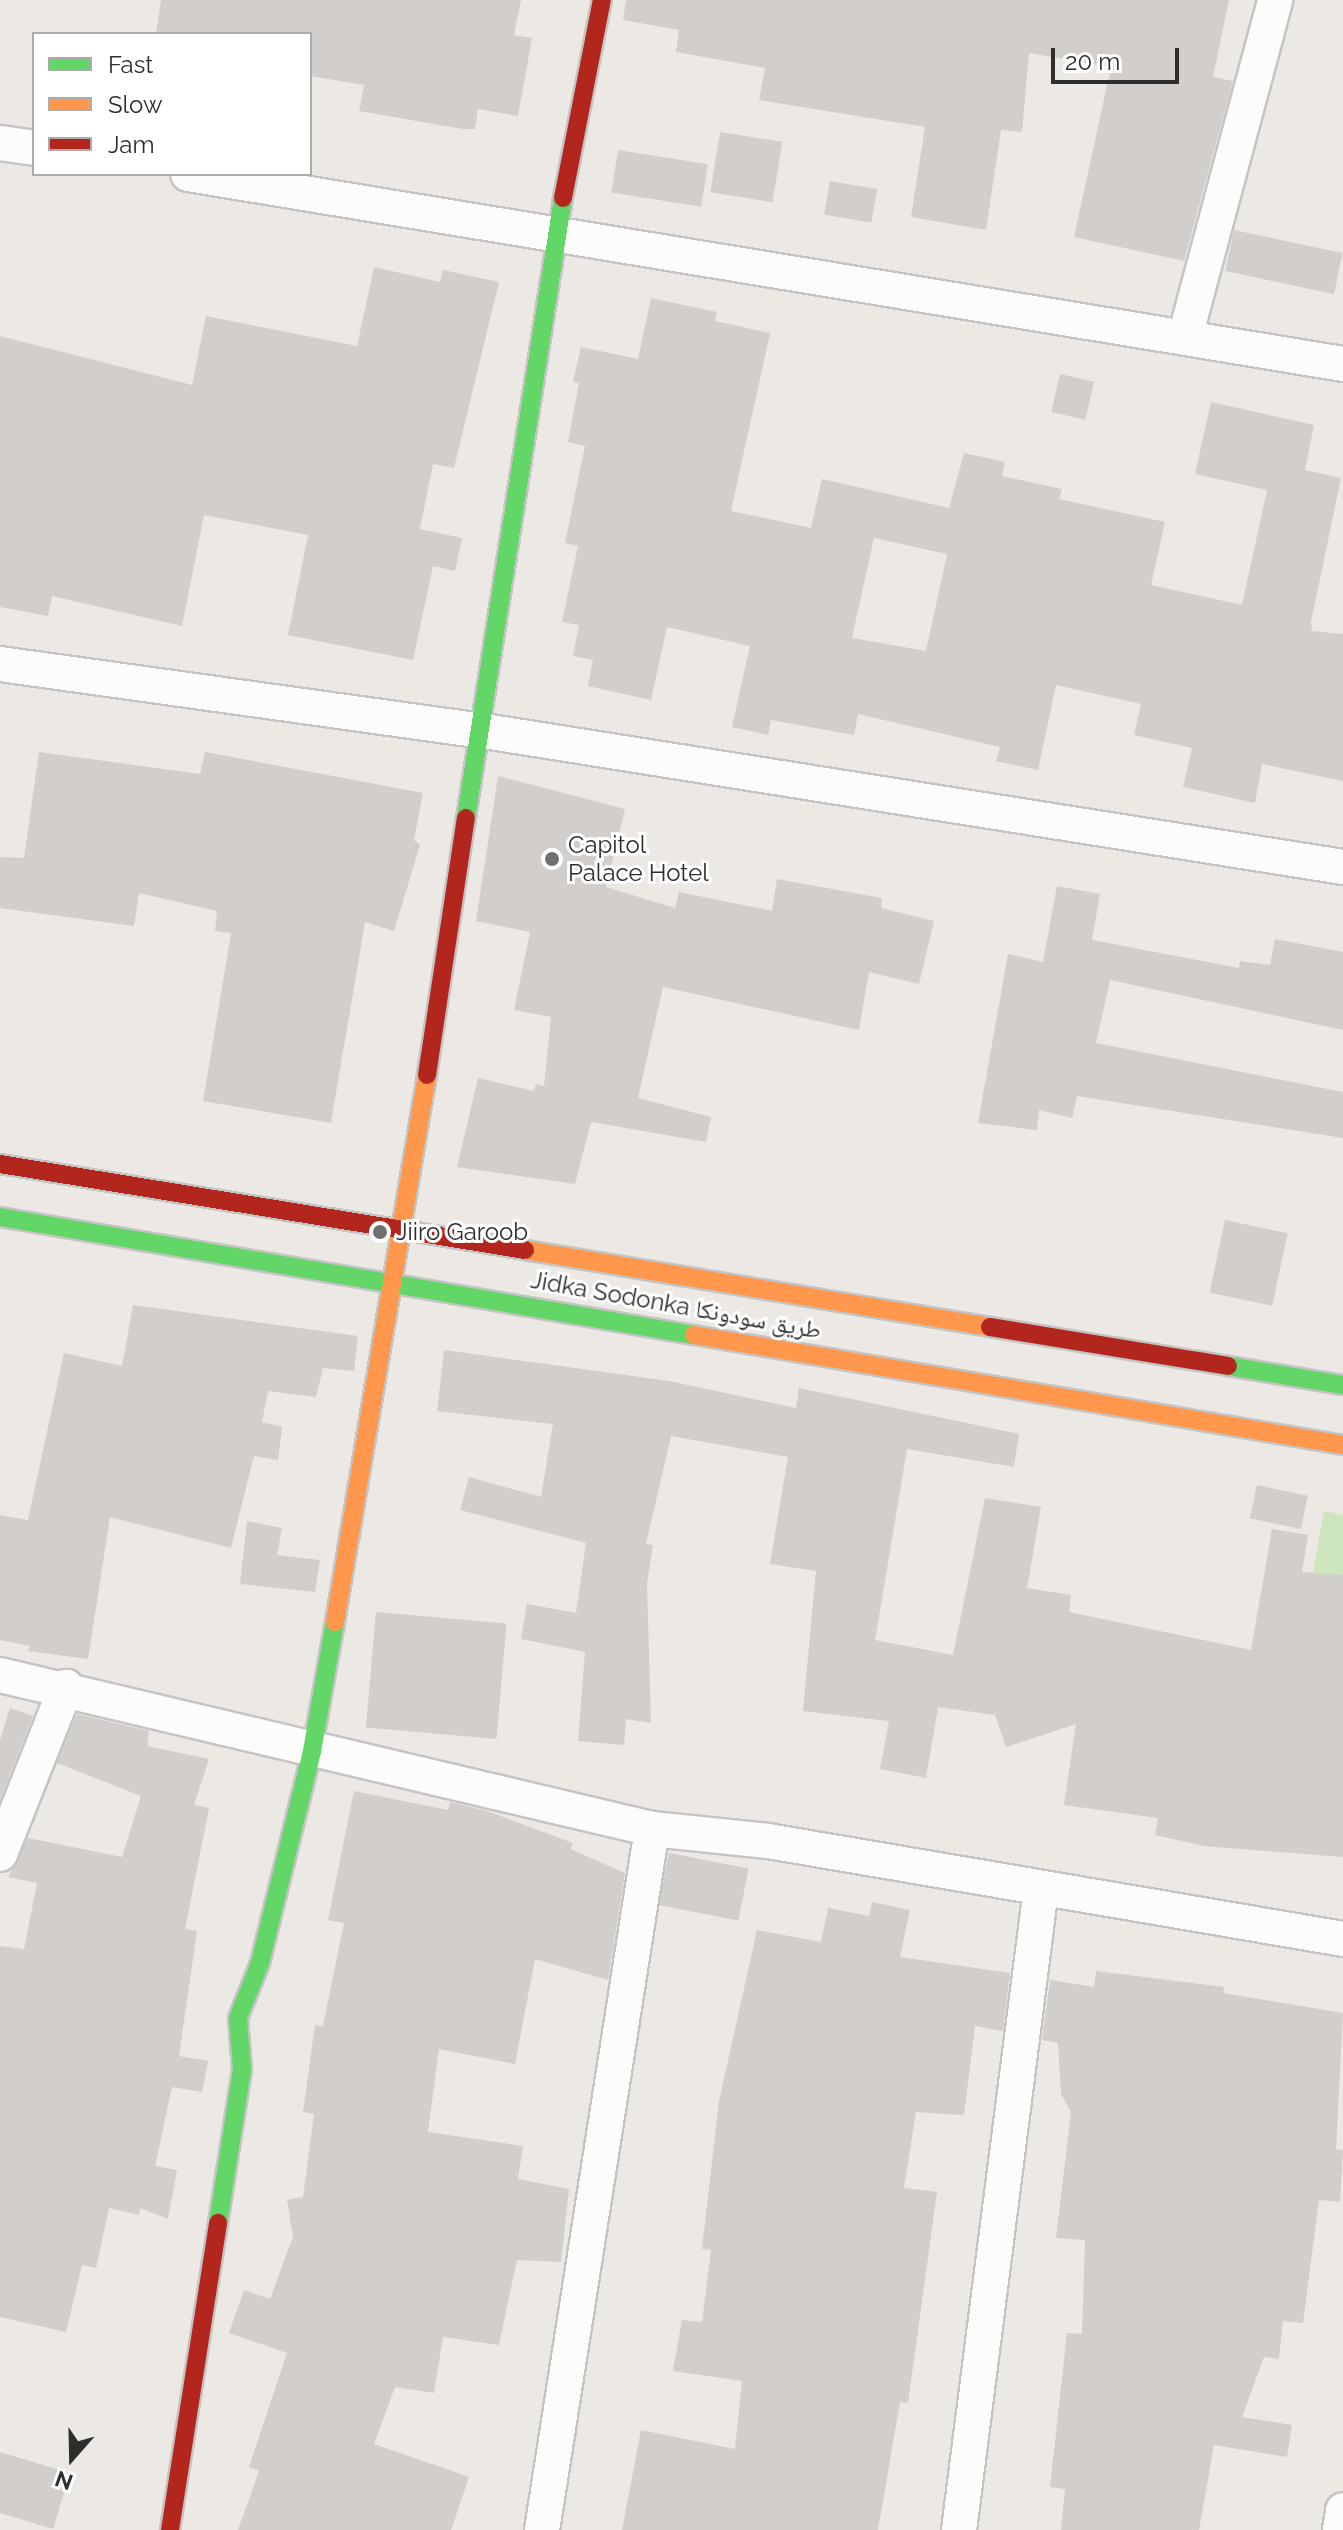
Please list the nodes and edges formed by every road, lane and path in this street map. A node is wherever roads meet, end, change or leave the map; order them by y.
1 (602, 0) edge
2 (1275, 0) edge
3 (0, 143) edge
4 (32, 148) edge
5 (200, 176) edge
6 (556, 235) junction
7 (1185, 337) junction
8 (1343, 364) edge
9 (0, 664) edge
10 (478, 730) junction
11 (1343, 867) edge
12 (0, 1164) edge
13 (0, 1217) edge
14 (401, 1225) junction
15 (395, 1281) junction
16 (1343, 1385) edge
17 (1343, 1445) edge
18 (0, 1675) edge
19 (66, 1687) junction
20 (312, 1751) junction
21 (652, 1829) junction
22 (0, 1854) edge
23 (1041, 1889) junction
24 (1343, 1939) edge
25 (1343, 2510) edge
26 (170, 2530) edge
27 (542, 2530) edge
28 (959, 2530) edge
29 (1340, 2530) edge

1 - 6 main road
2 - 7 street
3 - 4 street
5 - 6 street
6 - 7 street
6 - 10 main road
7 - 8 street
9 - 10 street
10 - 11 street
10 - 14 main road
12 - 14 main road, Jidka Sodonka طريق سودونكا
13 - 15 main road, Jidka Sodonka طريق سودونكا
14 - 15 main road
14 - 16 main road, Jidka Sodonka طريق سودونكا
15 - 17 main road, Jidka Sodonka طريق سودونكا
15 - 20 main road
18 - 19 street
19 - 20 street
19 - 22 street
20 - 21 street
20 - 26 main road
21 - 23 street
21 - 27 street
23 - 24 street
23 - 28 street
25 - 29 street

